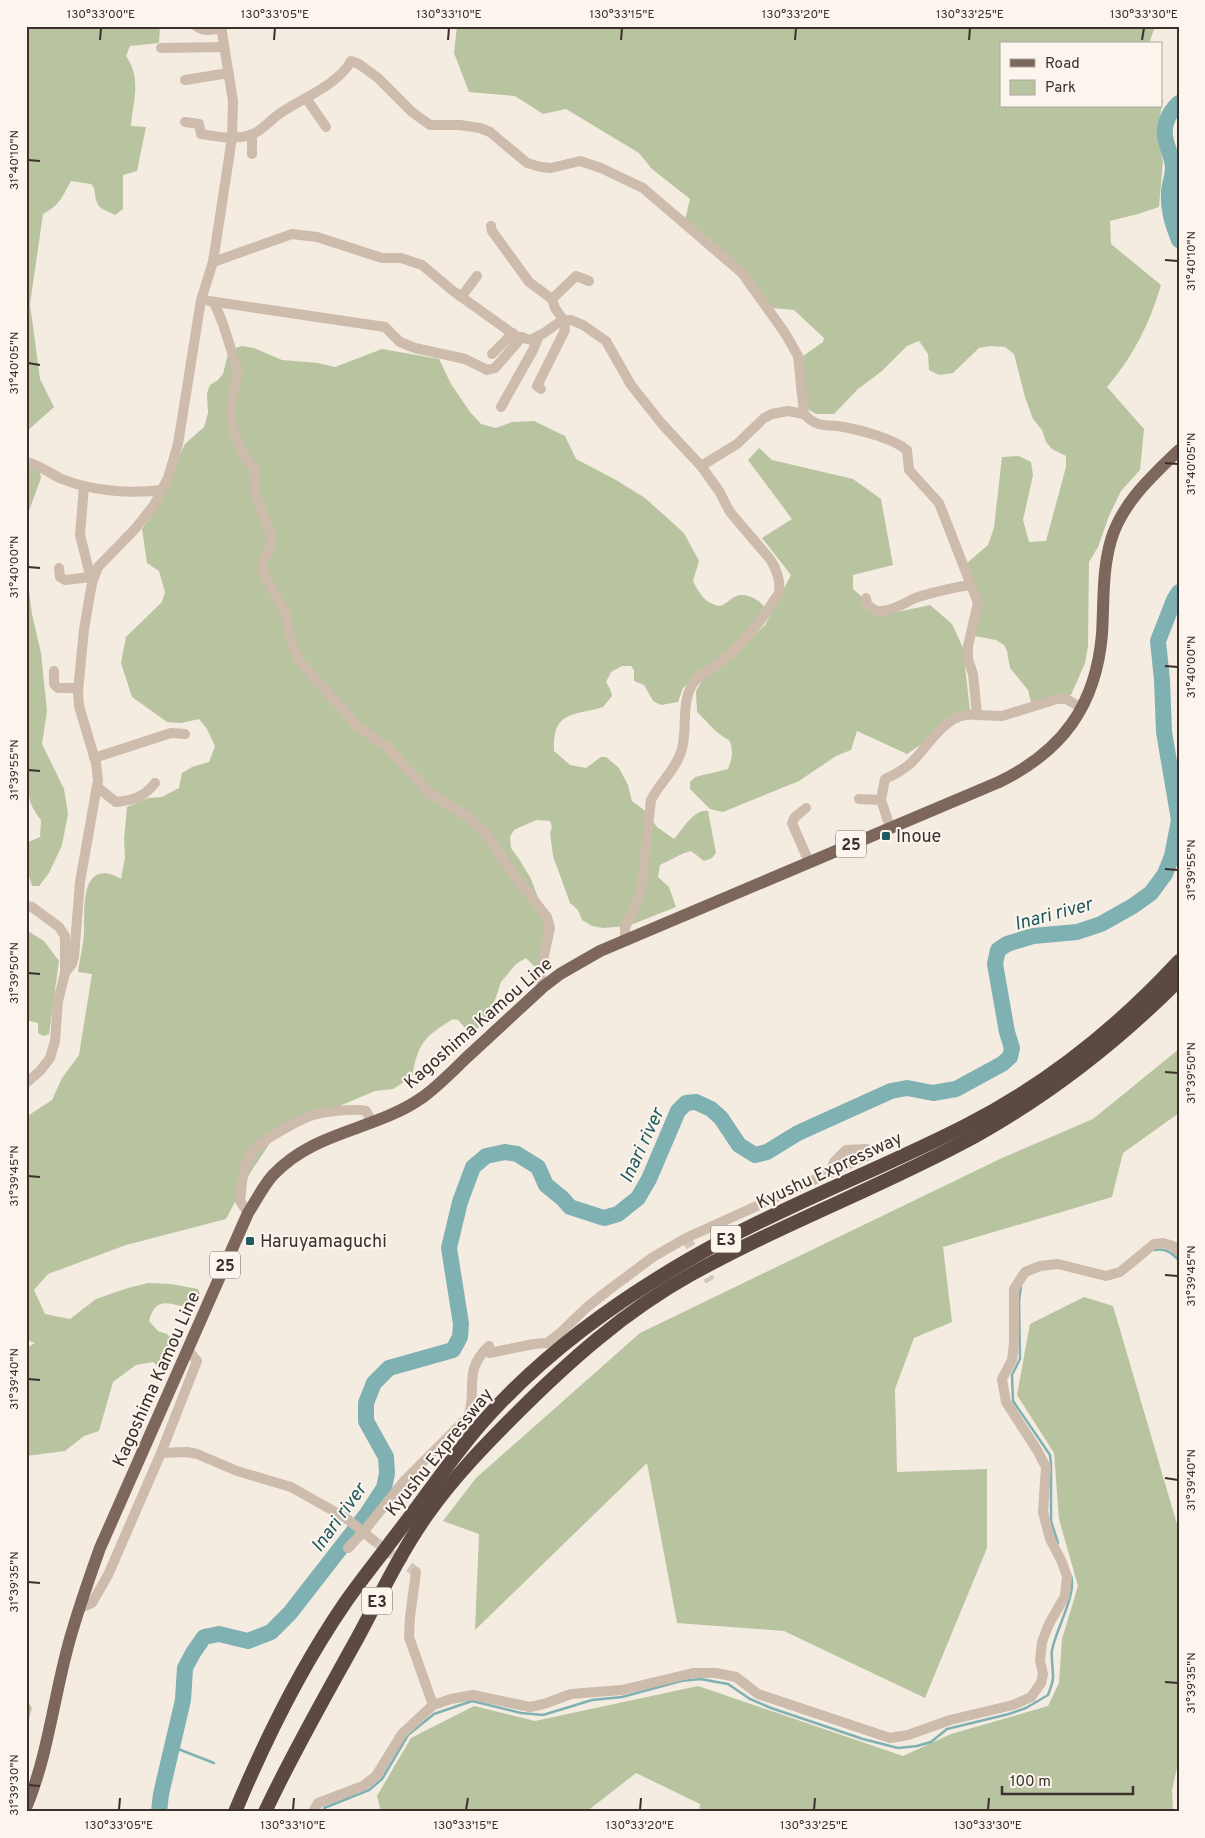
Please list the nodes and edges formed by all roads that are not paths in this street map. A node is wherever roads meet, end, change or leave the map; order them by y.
1 (196, 26) edge
2 (221, 27) edge
3 (224, 47) junction
4 (161, 48) dead end
5 (229, 73) junction
6 (185, 80) dead end
7 (306, 98) junction
8 (185, 122) dead end
9 (326, 127) dead end
10 (252, 134) junction
11 (232, 138) junction
12 (252, 154) dead end
13 (491, 226) dead end
14 (213, 262) junction
15 (477, 276) dead end
16 (589, 281) dead end
17 (461, 297) junction
18 (552, 299) junction
19 (201, 300) junction
20 (214, 302) junction
21 (564, 320) junction
22 (518, 335) junction
23 (539, 336) junction
24 (492, 354) dead end
25 (541, 389) dead end
26 (501, 408) dead end
27 (804, 414) junction
28 (1179, 450) edge
29 (26, 462) edge
30 (701, 466) junction
31 (84, 486) junction
32 (162, 490) junction
33 (58, 568) dead end
34 (91, 580) junction
35 (970, 585) junction
36 (866, 598) dead end
37 (54, 671) dead end
38 (78, 688) junction
39 (1082, 708) junction
40 (977, 715) junction
41 (185, 734) dead end
42 (94, 758) junction
43 (155, 783) dead end
44 (97, 786) junction
45 (859, 799) dead end
46 (881, 800) junction
47 (806, 808) dead end
48 (890, 827) junction
49 (809, 862) junction
50 (26, 906) edge
51 (625, 939) junction
52 (1179, 961) edge
53 (65, 973) junction
54 (1179, 980) edge
55 (543, 987) junction
56 (26, 1083) edge
57 (372, 1122) junction
58 (831, 1170) dead end
59 (248, 1213) junction
60 (1179, 1252) edge
61 (188, 1350) junction
62 (161, 1453) junction
63 (364, 1531) junction
64 (373, 1540) tunnel mouth
65 (348, 1548) dead end
66 (416, 1572) dead end
67 (79, 1609) junction
68 (433, 1704) junction
69 (26, 1808) edge
70 (235, 1812) edge
71 (265, 1812) edge
72 (313, 1812) edge

1 - 2 street
2 - 3 street
3 - 4 street
3 - 5 street
5 - 6 street
5 - 11 street
7 - 9 street
7 - 10 street
7 - 27 street
8 - 11 street
10 - 11 street
10 - 12 street
11 - 14 street
13 - 18 street
14 - 17 street
14 - 19 street
15 - 17 street
16 - 18 street
17 - 22 street
18 - 21 street
19 - 20 street
19 - 32 street
20 - 22 street
20 - 55 street
21 - 23 street
21 - 25 street
21 - 30 street
22 - 23 street
22 - 24 street
23 - 26 street
27 - 30 street
27 - 35 street
28 - 39 main road, Kagoshima Kamou Line / 25
29 - 31 street
30 - 51 street
31 - 32 street
31 - 34 street
32 - 34 street
33 - 34 street
34 - 38 street
35 - 36 street
35 - 40 street
37 - 38 street
38 - 42 street
39 - 40 street
39 - 48 main road, Kagoshima Kamou Line / 25
40 - 46 street
41 - 42 street
42 - 44 street
43 - 44 street
44 - 53 street
45 - 46 street
46 - 48 street
47 - 49 street
48 - 49 main road, Kagoshima Kamou Line / 25
49 - 51 main road, Kagoshima Kamou Line / 25
50 - 53 street
51 - 55 main road, Kagoshima Kamou Line / 25
52 - 70 highway, Kyushu Expressway / E3
53 - 56 street
54 - 71 highway, Kyushu Expressway / E3
55 - 57 main road, Kagoshima Kamou Line / 25
57 - 59 main road, Kagoshima Kamou Line / 25
57 - 59 street
58 - 63 street
59 - 61 main road, Kagoshima Kamou Line / 25
60 - 68 street
61 - 62 street
61 - 67 main road, Kagoshima Kamou Line / 25
62 - 63 street
62 - 67 street
63 - 64 street
63 - 65 street
66 - 68 street
67 - 69 main road, Kagoshima Kamou Line / 25
68 - 72 street

